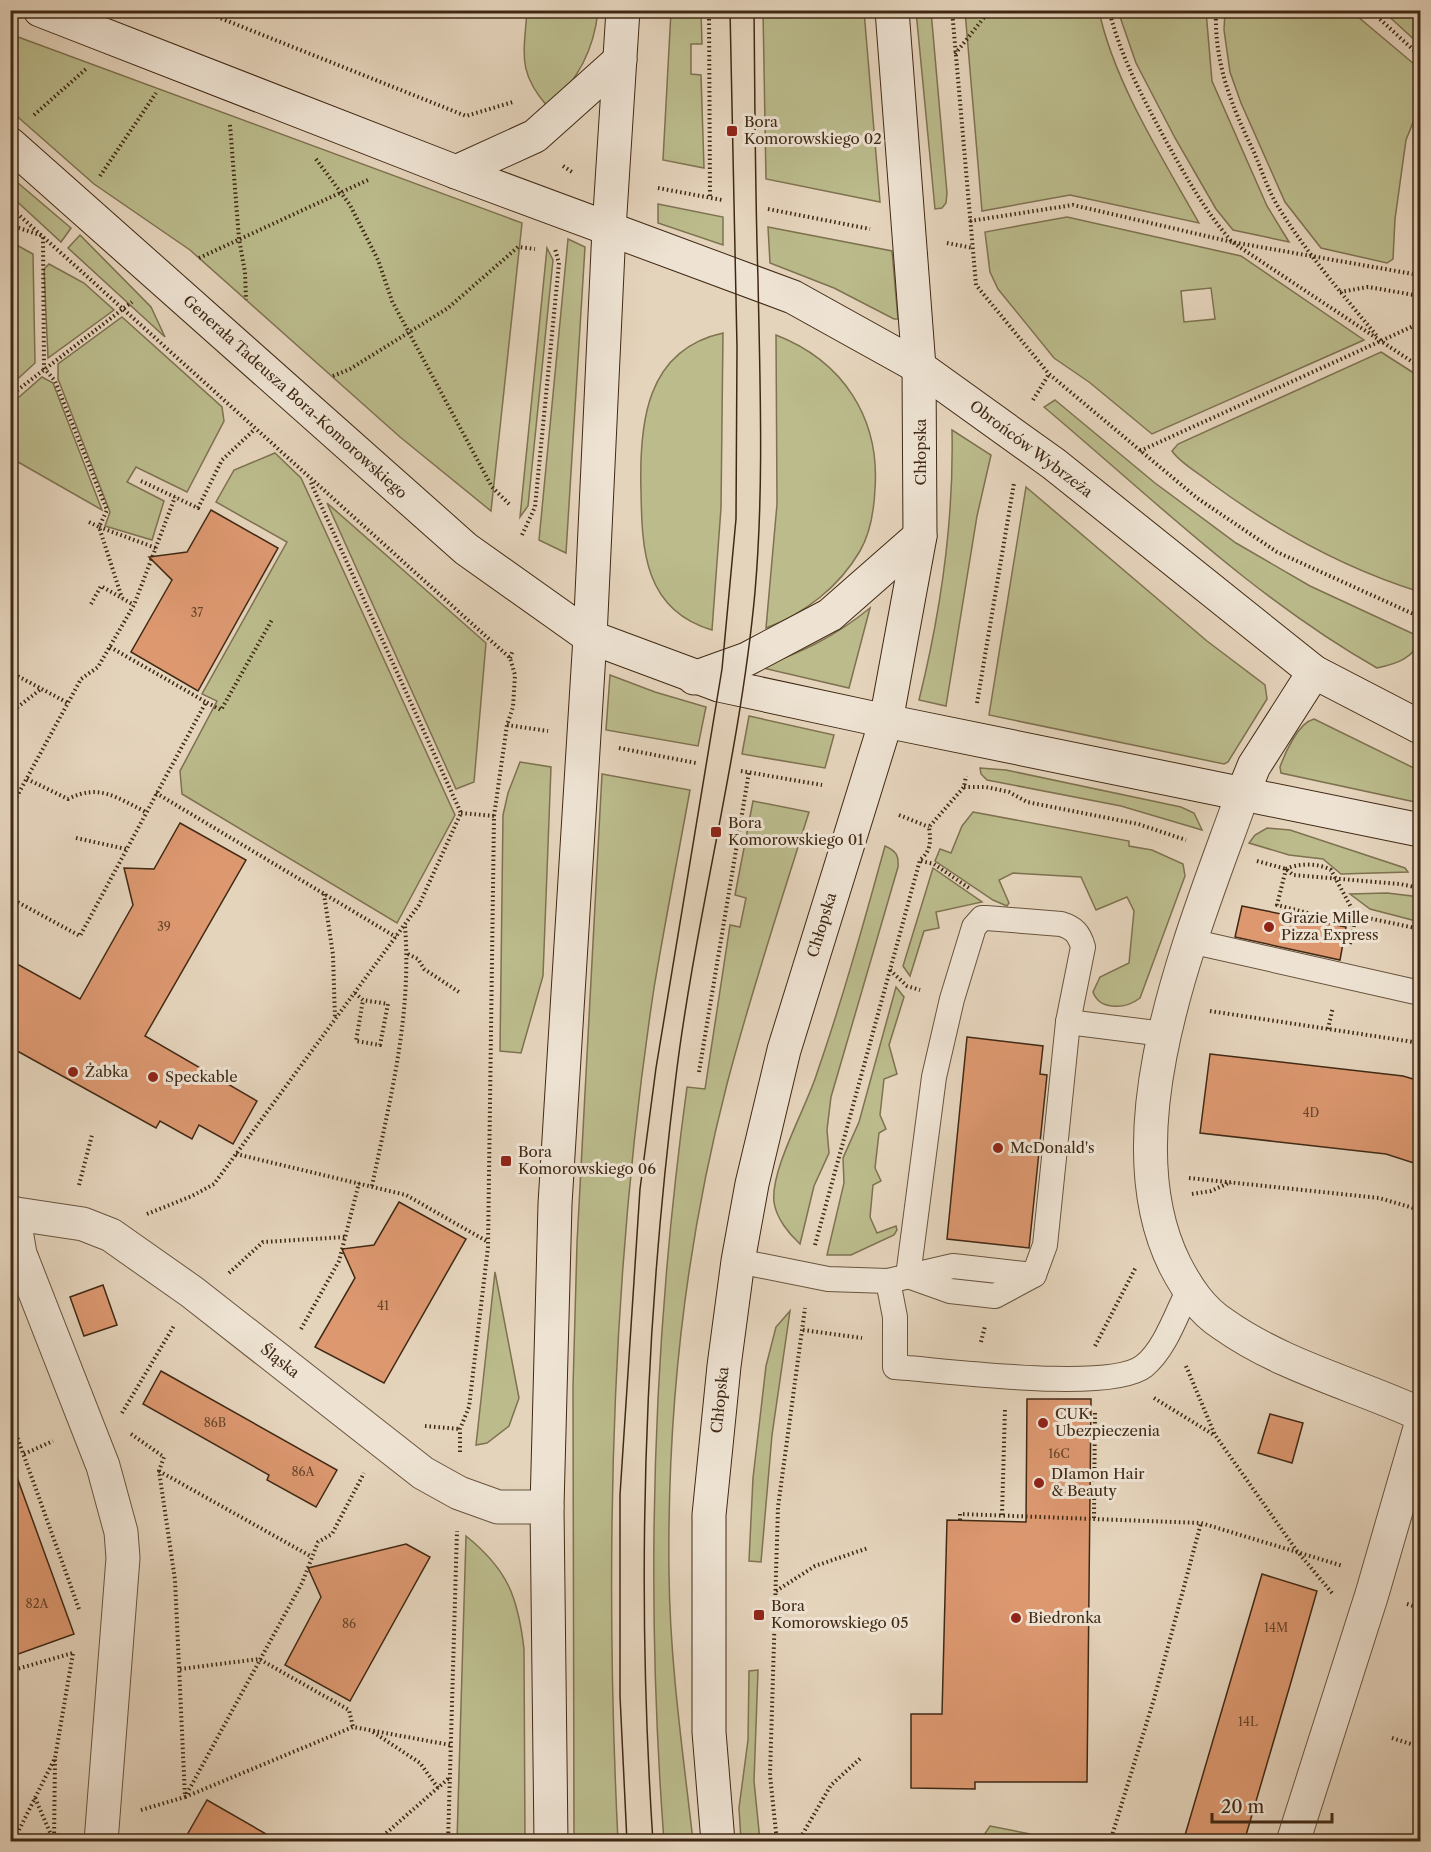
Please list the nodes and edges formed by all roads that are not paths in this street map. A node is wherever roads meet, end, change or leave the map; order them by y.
1 (40, 10) edge
2 (623, 10) edge
3 (892, 10) edge
4 (620, 60) junction
5 (10, 144) edge
6 (456, 172) junction
7 (609, 229) junction
8 (919, 367) junction
9 (920, 536) junction
10 (590, 637) junction
11 (1314, 672) junction
12 (694, 678) junction
13 (886, 721) junction
14 (1420, 727) edge
15 (1244, 793) junction
16 (1420, 830) edge
17 (1190, 941) junction
18 (1420, 993) edge
19 (1167, 1020) junction
20 (1068, 1022) junction
21 (12, 1213) edge
22 (738, 1261) junction
23 (898, 1279) junction
24 (1182, 1304) junction
25 (1420, 1414) edge
26 (1420, 1428) edge
27 (547, 1507) junction
28 (101, 1842) edge
29 (551, 1842) edge
30 (718, 1842) edge
31 (1293, 1842) edge

1 - 6 main road
2 - 4 main road
3 - 8 main road, Chłopska
4 - 6 main road
4 - 7 main road
5 - 10 main road, Generała Tadeusza Bora-Komorowskiego
6 - 7 main road
7 - 8 main road, Obrońców Wybrzeża
7 - 10 main road
8 - 9 main road, Chłopska
8 - 11 main road, Obrońców Wybrzeża
9 - 12 main road
9 - 13 main road, Chłopska
10 - 12 main road
10 - 27 main road
11 - 14 main road, Obrońców Wybrzeża
11 - 15 main road
12 - 13 main road
13 - 15 main road
13 - 22 main road, Chłopska
15 - 16 main road
15 - 17 main road
17 - 18 lane
17 - 19 main road
19 - 20 lane
19 - 24 main road
20 - 23 lane
20 - 23 lane
21 - 27 main road, Śląska
21 - 28 main road
22 - 23 lane
22 - 30 main road, Chłopska
23 - 24 lane
24 - 25 main road
26 - 31 main road
27 - 29 main road

